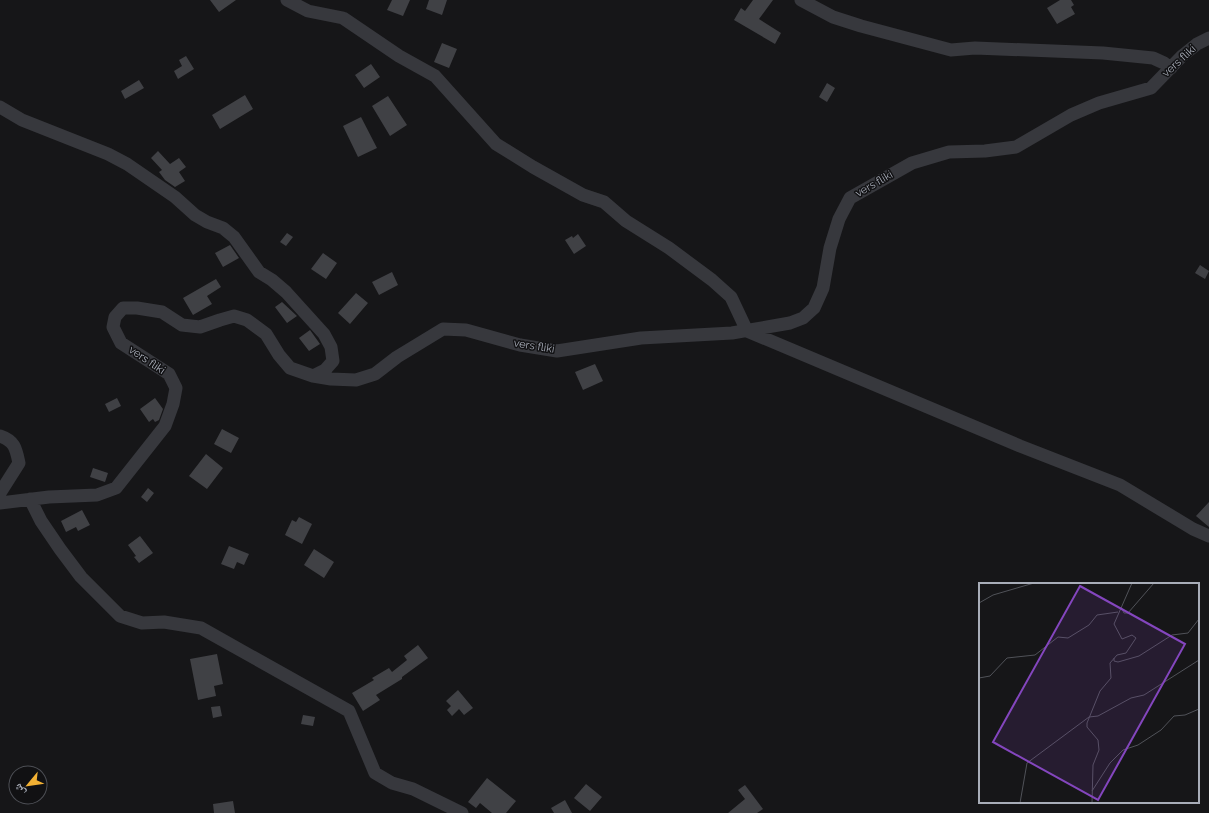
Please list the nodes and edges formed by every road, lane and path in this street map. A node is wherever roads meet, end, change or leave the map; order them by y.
1 (287, 0) edge
2 (801, 0) edge
3 (1209, 38) edge
4 (1171, 68) junction
5 (0, 107) edge
6 (747, 331) junction
7 (313, 376) junction
8 (0, 436) edge
9 (0, 493) edge
10 (30, 499) junction
11 (0, 502) edge
12 (1209, 536) edge
13 (462, 813) edge

1 - 6 street
2 - 4 street
3 - 4 street, vers fliki
4 - 6 street, vers fliki
5 - 7 street
6 - 7 street, vers fliki
6 - 12 street
7 - 10 street, vers fliki
8 - 9 street
10 - 11 street, vers fliki
10 - 13 street

